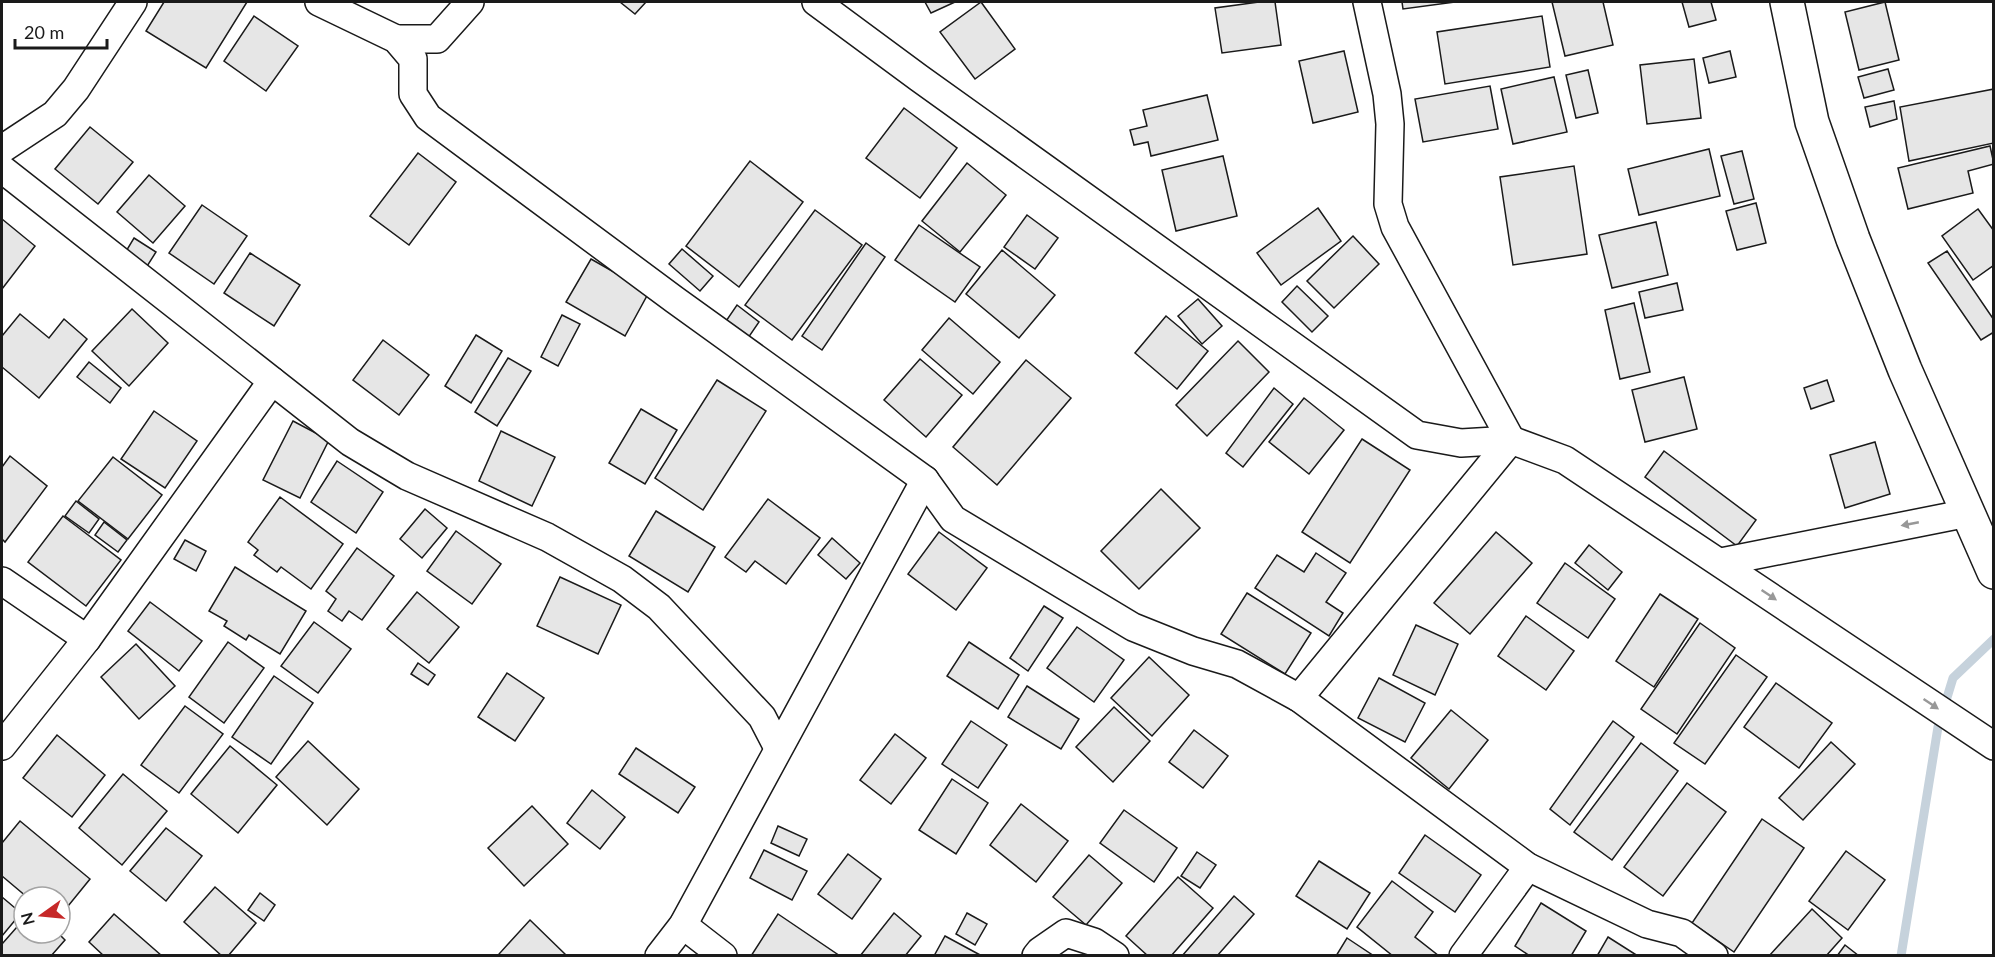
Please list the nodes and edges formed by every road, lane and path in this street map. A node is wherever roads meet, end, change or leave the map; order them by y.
1 (133, 2) edge
2 (319, 2) edge
3 (470, 2) edge
4 (816, 2) edge
5 (1366, 2) edge
6 (1787, 2) edge
7 (404, 49) junction
8 (2, 149) edge
9 (2, 169) edge
10 (272, 381) junction
11 (1511, 440) junction
12 (925, 480) junction
13 (1968, 513) junction
14 (1720, 562) junction
15 (1994, 572) edge
16 (2, 581) edge
17 (87, 639) junction
18 (1299, 698) junction
19 (2, 746) edge
20 (1994, 746) edge
21 (778, 748) junction
22 (1528, 867) junction
23 (683, 925) junction
24 (659, 956) edge
25 (723, 956) edge
26 (1036, 956) edge
27 (1114, 956) edge
28 (1462, 956) edge
29 (1714, 956) edge

1 - 8 street
2 - 7 street
3 - 7 street
4 - 11 street
5 - 11 street
6 - 13 main road
7 - 12 street
9 - 10 street
10 - 17 street
10 - 21 street
11 - 14 street
11 - 18 street
12 - 18 street
12 - 21 street
13 -> 14 street
13 - 15 main road
14 -> 20 street
16 - 17 street
17 - 19 street
18 - 22 street
21 - 23 street
22 - 28 street
22 - 29 street
23 - 24 street
23 - 25 street
26 - 27 street

